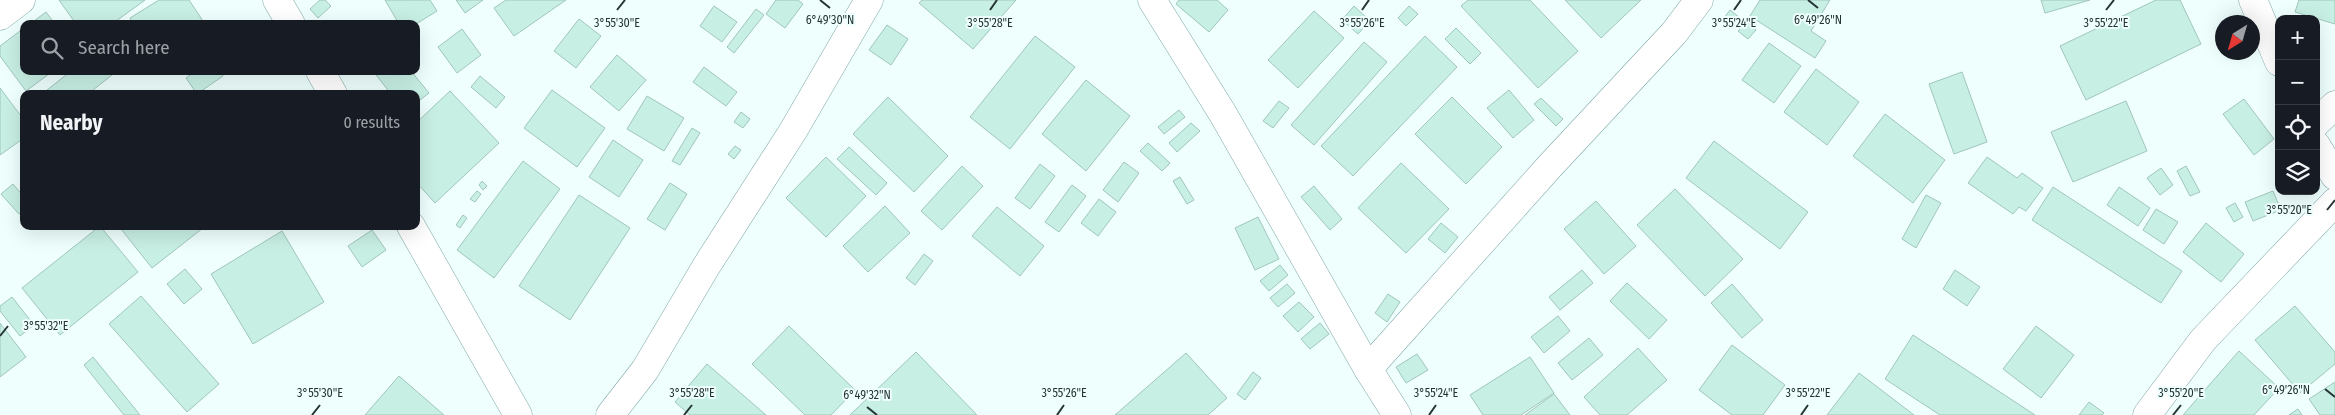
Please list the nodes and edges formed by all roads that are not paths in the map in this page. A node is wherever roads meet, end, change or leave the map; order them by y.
1 (20, 0) edge
2 (277, 0) edge
3 (869, 0) edge
4 (1152, 0) edge
5 (1699, 0) edge
6 (2253, 0) edge
7 (0, 16) edge
8 (289, 20) edge
9 (2278, 60) edge
10 (322, 75) edge
11 (331, 90) edge
12 (2335, 105) edge
13 (2320, 119) edge
14 (2319, 150) edge
15 (2335, 176) edge
16 (2335, 202) edge
17 (413, 230) edge
18 (1368, 369) junction
19 (518, 415) edge
20 (610, 415) edge
21 (1397, 415) edge
22 (2147, 415) edge

1 - 7 street
2 - 8 street
3 - 20 street
4 - 18 street
5 - 18 street
6 - 9 street
10 - 11 street
12 - 13 street
14 - 15 street
16 - 22 street
17 - 19 street
18 - 21 street

